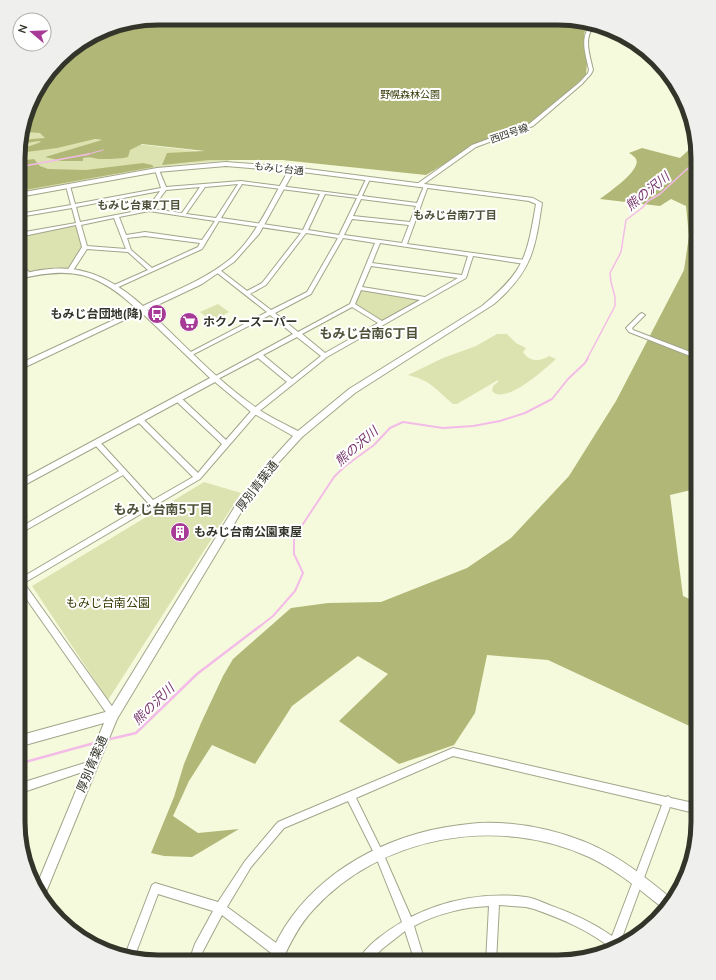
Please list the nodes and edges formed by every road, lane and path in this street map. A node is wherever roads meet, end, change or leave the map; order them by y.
1 (588, 29) edge
2 (292, 169) junction
3 (157, 170) junction
4 (368, 179) junction
5 (241, 182) junction
6 (68, 186) junction
7 (203, 186) junction
8 (423, 186) junction
9 (282, 187) junction
10 (164, 189) junction
11 (323, 193) junction
12 (25, 194) edge
13 (359, 198) junction
14 (539, 203) joint
15 (419, 205) junction
16 (72, 206) junction
17 (149, 210) junction
18 (25, 215) edge
19 (183, 215) junction
20 (116, 216) junction
21 (351, 217) junction
22 (219, 220) junction
23 (79, 223) junction
24 (412, 224) junction
25 (260, 225) junction
26 (305, 231) junction
27 (25, 234) edge
28 (125, 237) junction
29 (341, 237) junction
30 (203, 242) junction
31 (378, 242) junction
32 (404, 245) junction
33 (85, 247) junction
34 (129, 251) junction
35 (470, 254) junction
36 (525, 262) junction
37 (370, 264) junction
38 (152, 270) junction
39 (25, 271) edge
40 (70, 271) junction
41 (218, 272) junction
42 (28, 274) junction
43 (25, 275) edge
44 (464, 277) junction
45 (114, 287) junction
46 (360, 288) junction
47 (246, 294) junction
48 (427, 299) junction
49 (352, 305) junction
50 (141, 309) junction
51 (270, 312) junction
52 (642, 315) dead end
53 (383, 324) junction
54 (298, 334) junction
55 (190, 354) junction
56 (691, 354) edge
57 (259, 355) junction
58 (325, 356) junction
59 (25, 364) edge
60 (216, 378) junction
61 (291, 382) junction
62 (178, 400) junction
63 (255, 411) junction
64 (140, 420) junction
65 (299, 435) junction
66 (97, 443) junction
67 (226, 444) junction
68 (123, 472) junction
69 (198, 477) junction
70 (25, 482) edge
71 (154, 504) junction
72 (25, 527) edge
73 (25, 579) edge
74 (25, 591) edge
75 (111, 720) junction
76 (25, 740) edge
77 (91, 765) junction
78 (25, 787) edge
79 (350, 797) junction
80 (668, 801) junction
81 (691, 807) edge
82 (379, 854) junction
83 (639, 881) junction
84 (42, 887) edge
85 (494, 900) junction
86 (665, 901) edge
87 (220, 908) junction
88 (408, 924) junction
89 (618, 940) edge
90 (612, 943) edge
91 (131, 952) edge
92 (196, 955) edge
93 (276, 955) edge
94 (277, 955) edge
95 (369, 955) edge
96 (418, 955) edge
97 (491, 955) edge

1 - 8 street, 西四号線
2 - 3 street, もみじ台通
2 - 4 street, もみじ台通
2 - 9 street
3 - 6 street, もみじ台通
3 - 10 street
4 - 8 street, もみじ台通
4 - 13 street
5 - 7 street
5 - 9 street
5 - 22 street
6 - 12 street, もみじ台通
6 - 16 street
7 - 10 street
7 - 19 street
8 - 14 street, もみじ台通
8 - 15 street
9 - 11 street
9 - 25 street
10 - 16 street
10 - 17 street
11 - 13 street
11 - 26 street
13 - 15 street
13 - 21 street
14 - 36 street, 厚別青葉通
15 - 24 street
16 - 18 street
16 - 23 street
17 - 19 street
17 - 20 street
19 - 22 street
20 - 23 street
20 - 28 street
21 - 24 street
21 - 29 street
22 - 25 street
22 - 30 street
23 - 27 street
23 - 33 street
24 - 32 street
25 - 26 street
25 - 41 street
26 - 29 street
26 - 47 street
28 - 30 street
28 - 34 street
29 - 31 street
29 - 51 street
30 - 38 street
31 - 32 street
31 - 37 street
32 - 35 street
33 - 34 street
33 - 40 street
34 - 38 street
35 - 36 street
35 - 44 street
36 - 65 street, 厚別青葉通
37 - 44 street
37 - 46 street
38 - 45 street
39 - 42 street
40 - 42 street
40 - 45 street
41 - 47 street
41 - 50 street
42 - 43 street
44 - 48 street
45 - 50 street
46 - 48 street
46 - 49 street
47 - 51 street
48 - 53 street
49 - 53 street
49 - 54 street
50 - 55 street
50 - 59 street
51 - 54 street
51 - 55 street
52 - 56 street
53 - 58 street
54 - 57 street
54 - 58 street
55 - 60 street
57 - 60 street
57 - 61 street
58 - 61 street
60 - 62 street
60 - 63 street
61 - 63 street
62 - 64 street
62 - 67 street
63 - 65 street
63 - 67 street
64 - 66 street
64 - 69 street
65 - 75 street, 厚別青葉通
66 - 68 street
66 - 70 street
67 - 69 street
68 - 71 street
68 - 72 street
69 - 71 street
71 - 73 street
74 - 75 street
75 - 76 street
75 - 77 street, 厚別青葉通
77 - 78 street
77 - 84 street, 厚別青葉通
79 - 80 street
79 - 82 street
79 - 87 street
80 - 81 street
80 - 83 street
82 - 83 street
82 - 88 street
82 - 94 street
83 - 86 street
83 - 89 street
85 - 88 street
85 - 90 street
85 - 97 street
87 - 91 street
87 - 92 street
87 - 93 street
88 - 95 street
88 - 96 street

